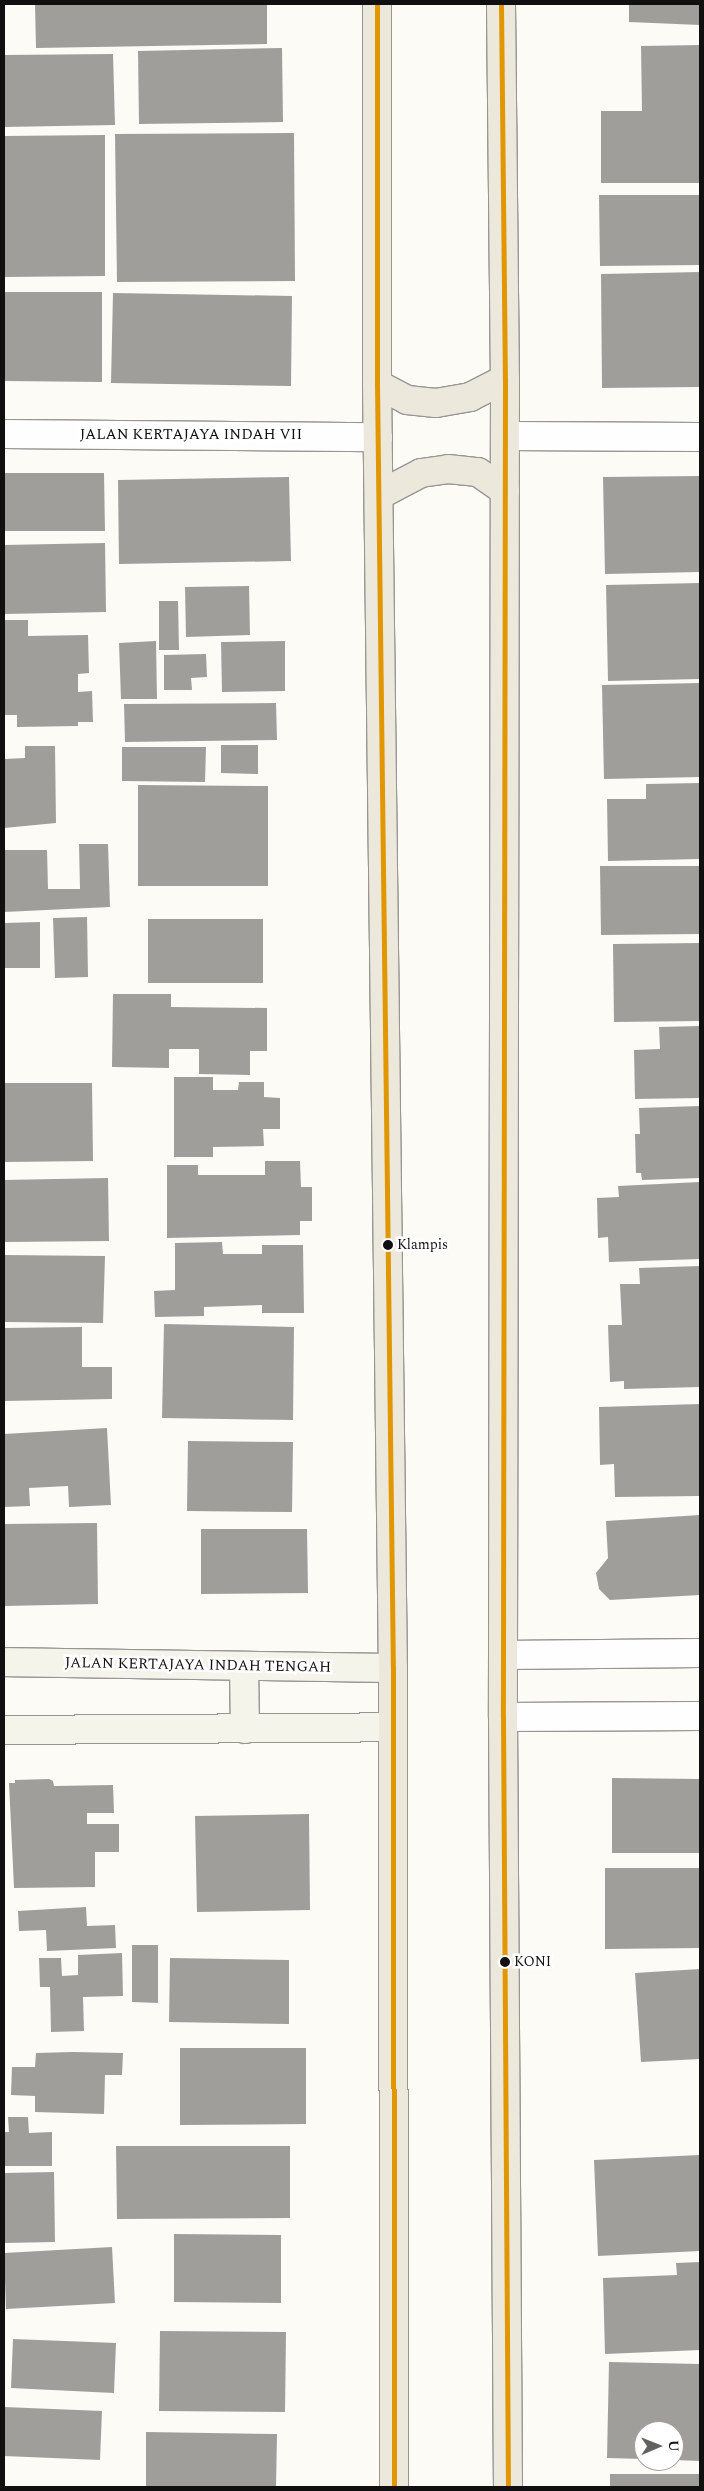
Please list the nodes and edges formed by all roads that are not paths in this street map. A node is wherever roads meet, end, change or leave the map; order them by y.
1 (377, 4) edge
2 (501, 4) edge
3 (506, 379) junction
4 (377, 384) junction
5 (4, 434) edge
6 (378, 436) junction
7 (505, 436) junction
8 (700, 437) edge
9 (505, 491) junction
10 (381, 494) junction
11 (700, 1653) edge
12 (503, 1655) junction
13 (4, 1662) edge
14 (244, 1666) junction
15 (392, 1668) junction
16 (700, 1716) edge
17 (503, 1717) junction
18 (391, 1727) junction
19 (245, 1728) junction
20 (4, 1730) edge
21 (394, 2487) edge
22 (508, 2487) edge

1 - 4 main road
2 - 3 main road
3 - 4 main road
3 - 7 main road
4 - 6 main road
5 - 6 street, JALAN KERTAJAYA INDAH VII
6 - 10 main road
7 - 8 street
7 - 9 main road
9 - 10 main road
9 - 12 main road
10 - 15 main road
11 - 12 street
12 - 17 main road
13 - 14 main road, JALAN KERTAJAYA INDAH TENGAH
14 - 15 main road, JALAN KERTAJAYA INDAH TENGAH
14 - 19 main road
15 - 18 main road
16 - 17 street
17 - 22 main road
18 - 19 main road
18 - 21 main road
19 - 20 main road

